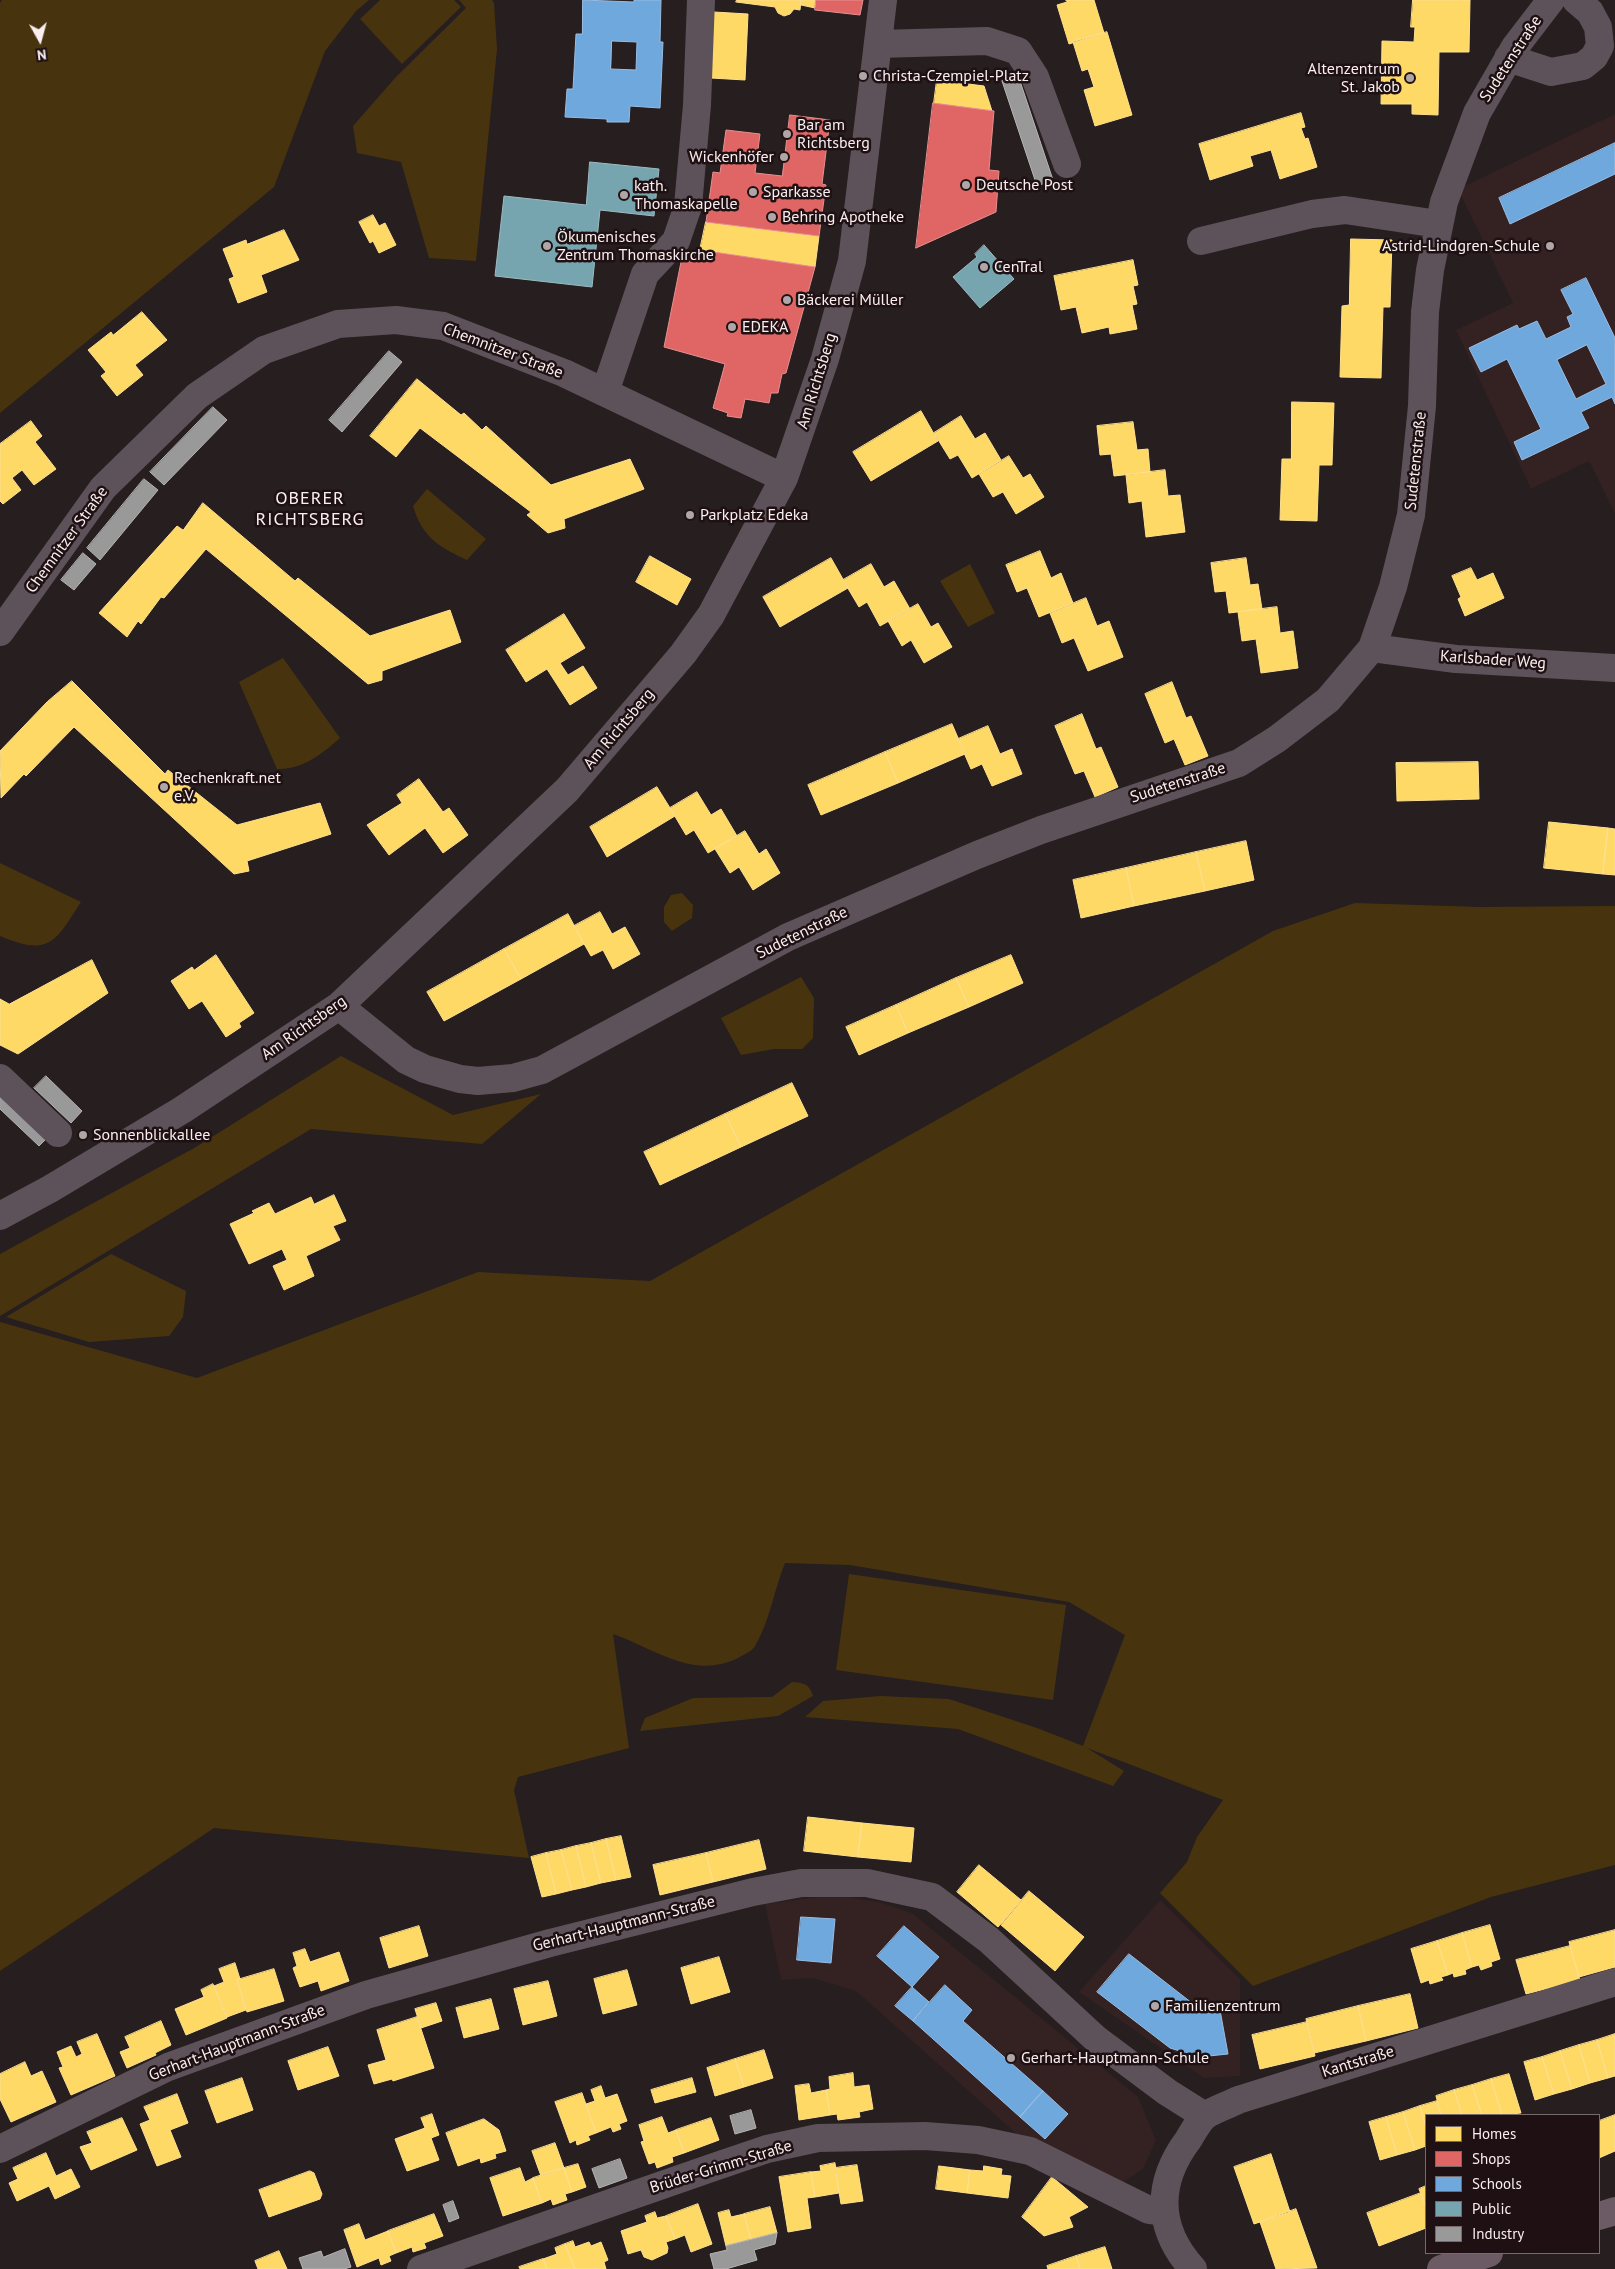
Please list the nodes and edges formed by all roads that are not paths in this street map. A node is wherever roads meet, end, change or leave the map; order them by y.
1 (700, 0) edge
2 (883, 0) edge
3 (1551, 0) edge
4 (1576, 0) edge
5 (878, 44) junction
6 (1508, 58) junction
7 (1067, 164) dead end
8 (1438, 224) junction
9 (1201, 241) dead end
10 (605, 392) junction
11 (784, 478) junction
12 (0, 632) edge
13 (1372, 648) junction
14 (1615, 668) edge
15 (339, 1006) junction
16 (0, 1078) edge
17 (58, 1133) dead end
18 (0, 1216) edge
19 (1615, 1982) edge
20 (1205, 2116) junction
21 (0, 2149) edge
22 (1615, 2211) edge
23 (1164, 2212) junction
24 (1600, 2216) edge
25 (1487, 2254) edge
26 (421, 2269) edge
27 (1192, 2269) edge
28 (1440, 2269) edge

1 - 10 street
2 - 5 street, Am Richtsberg
3 - 6 street, Sudetenstraße
4 - 6 street
5 - 7 street
5 - 11 street, Am Richtsberg
6 - 8 street, Sudetenstraße
8 - 9 street
8 - 13 street, Sudetenstraße
10 - 11 street, Chemnitzer Straße
10 - 12 street, Chemnitzer Straße
11 - 15 street, Am Richtsberg
13 - 14 street, Karlsbader Weg
13 - 15 street, Sudetenstraße
15 - 18 street, Am Richtsberg
16 - 17 street
19 - 20 street, Kantstraße
20 - 21 street, Gerhart-Hauptmann-Straße
20 - 23 street, Kantstraße
22 - 24 main road
23 - 26 street, Brüder-Grimm-Straße
23 - 27 street
25 - 28 main road

